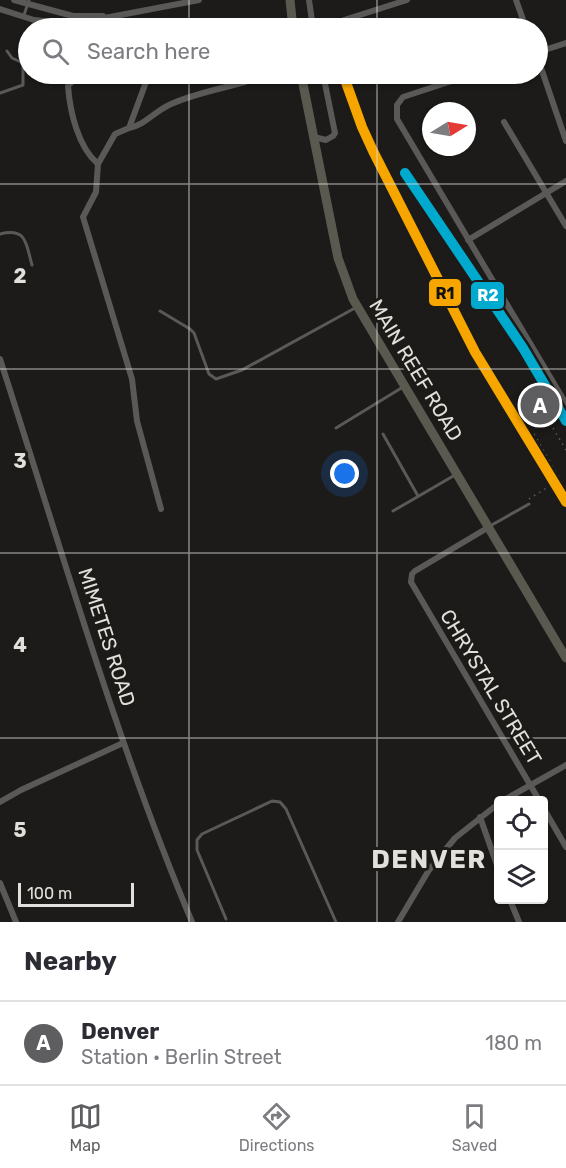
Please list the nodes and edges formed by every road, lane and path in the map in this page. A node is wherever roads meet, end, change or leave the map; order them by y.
1 (14, 0) edge
2 (199, 0) edge
3 (290, 0) edge
4 (309, 0) edge
5 (407, 0) edge
6 (516, 0) edge
7 (28, 2) edge
8 (0, 9) edge
9 (118, 15) junction
10 (23, 17) junction
11 (28, 18) edge
12 (106, 18) edge
13 (292, 18) edge
14 (312, 18) edge
15 (350, 18) edge
16 (522, 18) edge
17 (566, 43) edge
18 (548, 49) edge
19 (7, 51) dead end
20 (18, 61) edge
21 (23, 84) edge
22 (70, 84) edge
23 (145, 84) edge
24 (238, 84) edge
25 (303, 84) edge
26 (325, 84) edge
27 (443, 84) edge
28 (546, 84) edge
29 (0, 93) edge
30 (504, 122) dead end
31 (129, 128) junction
32 (314, 137) junction
33 (566, 141) edge
34 (98, 164) junction
35 (566, 181) edge
36 (546, 192) junction
37 (566, 226) edge
38 (0, 234) edge
39 (468, 240) junction
40 (32, 265) dead end
41 (358, 307) junction
42 (160, 311) dead end
43 (0, 359) edge
44 (405, 386) junction
45 (566, 404) edge
46 (550, 423) dead end
47 (336, 428) dead end
48 (382, 434) dead end
49 (534, 434) dead end
50 (566, 450) edge
51 (457, 474) junction
52 (548, 487) dead end
53 (566, 489) edge
54 (418, 496) junction
55 (529, 504) joint
56 (161, 508) dead end
57 (393, 511) dead end
58 (489, 527) junction
59 (566, 658) edge
60 (123, 743) junction
61 (566, 765) edge
62 (530, 785) junction
63 (512, 796) edge
64 (536, 796) edge
65 (0, 802) edge
66 (494, 807) edge
67 (480, 817) junction
68 (548, 817) edge
69 (566, 847) edge
70 (494, 857) edge
71 (0, 882) edge
72 (512, 904) edge
73 (226, 919) dead end
74 (16, 922) edge
75 (192, 922) edge
76 (336, 922) edge
77 (398, 922) edge
78 (519, 922) edge

1 - 7 street
2 - 9 street
3 - 13 main road
4 - 14 street
5 - 15 street
6 - 16 street
7 - 9 street
7 - 10 lane
8 - 10 street
9 - 12 street
10 - 11 street
17 - 18 street
19 - 20 lane
21 - 29 lane
22 - 34 street
23 - 31 street
24 - 31 street
25 - 32 main road, MAIN REEF ROAD
26 - 32 street
27 - 39 street
28 - 33 street
30 - 36 street
31 - 34 street
32 - 41 main road, MAIN REEF ROAD
34 - 56 street
35 - 36 street
36 - 37 street
36 - 39 street
38 - 40 lane
39 - 45 street
41 - 42 lane
41 - 44 main road, MAIN REEF ROAD
43 - 60 street, MIMETES ROAD
44 - 47 lane
44 - 51 main road, MAIN REEF ROAD
46 - 50 path
48 - 54 lane
49 - 53 path
51 - 54 lane
51 - 58 main road, MAIN REEF ROAD
52 - 55 path
54 - 57 lane
55 - 58 lane
58 - 59 main road, MAIN REEF ROAD
58 - 62 street, CHRYSTAL STREET
60 - 65 street
60 - 75 street, MIMETES ROAD
61 - 62 street
62 - 63 street
62 - 64 street, CHRYSTAL STREET
66 - 67 street
67 - 70 street
67 - 77 street
68 - 69 street
71 - 74 street
72 - 78 street
73 - 76 lane

